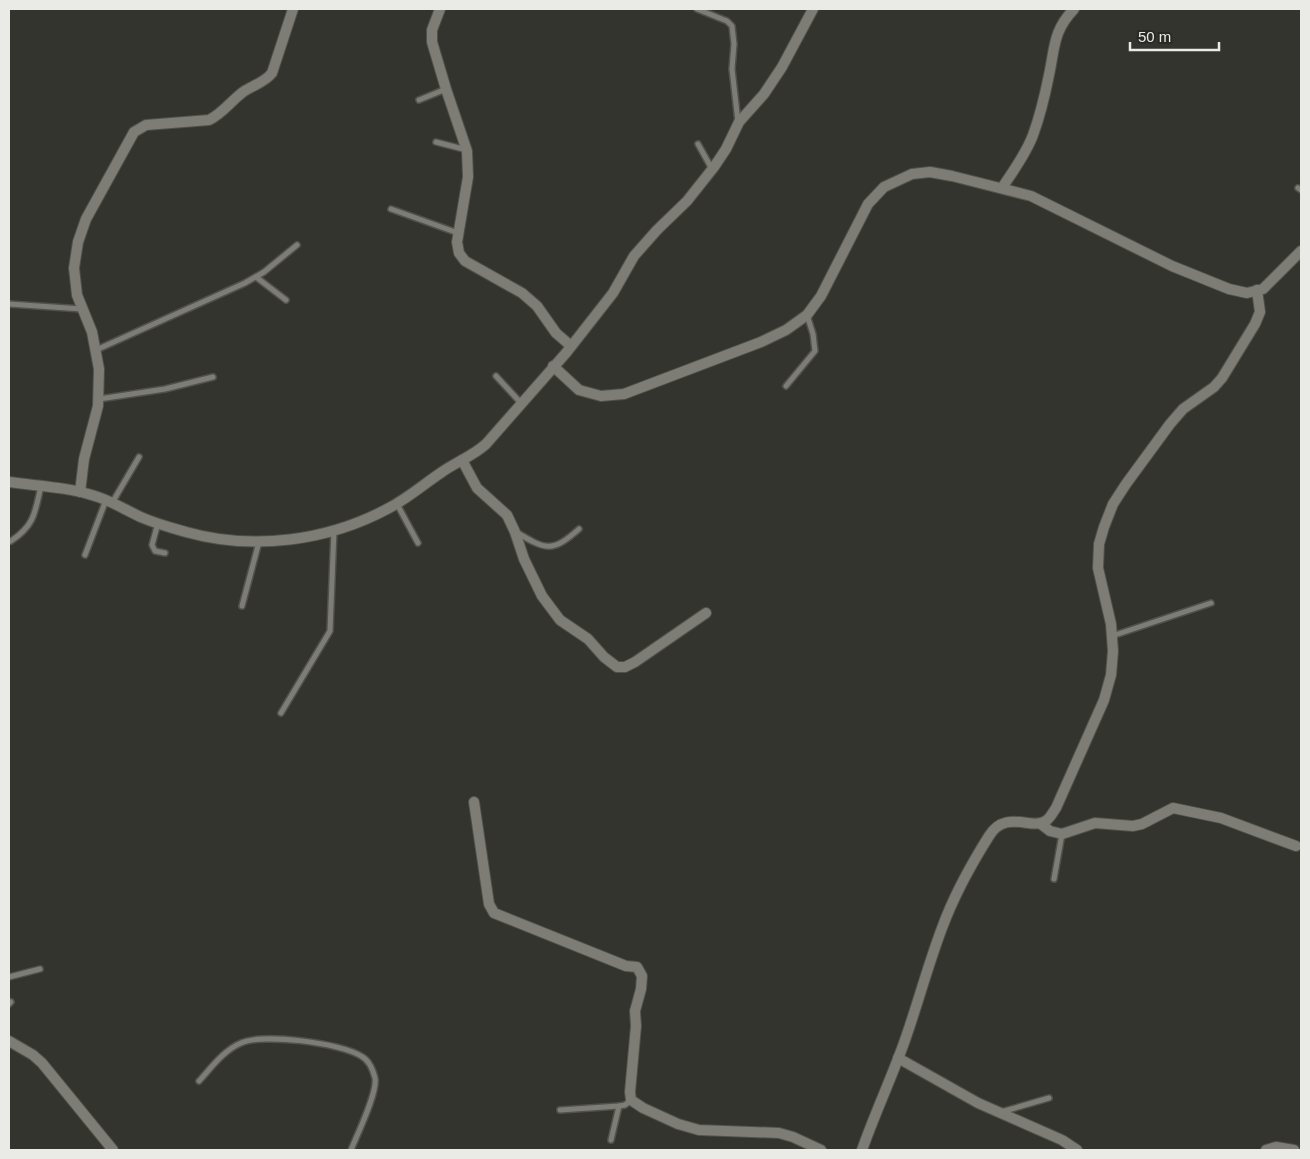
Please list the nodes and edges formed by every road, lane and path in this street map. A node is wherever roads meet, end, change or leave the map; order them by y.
1 (293, 9) edge
2 (440, 9) edge
3 (697, 9) edge
4 (813, 9) edge
5 (1074, 9) edge
6 (446, 89) junction
7 (419, 100) dead end
8 (738, 122) junction
9 (436, 142) dead end
10 (698, 144) dead end
11 (467, 150) junction
12 (712, 170) junction
13 (1002, 188) junction
14 (391, 210) dead end
15 (459, 233) junction
16 (297, 245) dead end
17 (1301, 251) edge
18 (256, 277) junction
19 (1257, 290) junction
20 (286, 300) dead end
21 (9, 304) edge
22 (83, 309) junction
23 (807, 315) junction
24 (571, 346) junction
25 (96, 350) junction
26 (553, 366) junction
27 (496, 376) dead end
28 (213, 377) dead end
29 (786, 386) dead end
30 (98, 399) junction
31 (522, 403) junction
32 (139, 457) dead end
33 (462, 460) junction
34 (9, 482) edge
35 (41, 486) junction
36 (80, 492) junction
37 (109, 501) junction
38 (396, 504) junction
39 (158, 523) junction
40 (579, 529) dead end
41 (334, 530) junction
42 (515, 532) junction
43 (11, 541) dead end
44 (259, 542) junction
45 (418, 543) dead end
46 (166, 553) dead end
47 (85, 555) dead end
48 (1211, 602) dead end
49 (242, 606) dead end
50 (706, 613) dead end
51 (1112, 637) junction
52 (281, 713) dead end
53 (474, 802) dead end
54 (1042, 824) junction
55 (1062, 834) junction
56 (1296, 846) dead end
57 (1054, 879) dead end
58 (40, 969) dead end
59 (9, 978) edge
60 (9, 1041) edge
61 (898, 1058) junction
62 (199, 1081) dead end
63 (1049, 1098) dead end
64 (631, 1100) junction
65 (619, 1106) junction
66 (560, 1110) dead end
67 (998, 1112) junction
68 (611, 1140) dead end
69 (113, 1150) edge
70 (351, 1150) edge
71 (820, 1150) edge
72 (862, 1150) edge
73 (1077, 1150) edge
74 (1266, 1150) edge
75 (1294, 1150) edge

1 - 22 street
2 - 6 street
3 - 8 lane
4 - 8 street
5 - 13 street
6 - 7 lane
6 - 11 street
8 - 12 street
9 - 11 lane
10 - 12 lane
11 - 15 street
12 - 24 street
13 - 19 street
13 - 23 street
14 - 15 lane
15 - 24 street
16 - 18 lane
17 - 19 street
18 - 20 lane
18 - 25 lane
19 - 51 street
21 - 22 lane
22 - 25 street
23 - 26 street
23 - 29 lane
24 - 26 street
25 - 30 street
26 - 31 street
27 - 31 lane
28 - 30 lane
30 - 36 street
31 - 33 street
32 - 37 lane
33 - 38 street
33 - 42 street
34 - 35 street
35 - 36 street
35 - 43 lane
36 - 37 street
37 - 39 street
37 - 47 lane
38 - 41 street
38 - 45 lane
39 - 44 street
39 - 46 lane
40 - 42 lane
41 - 44 street
41 - 52 lane
42 - 50 street
44 - 49 lane
48 - 51 lane
51 - 54 street
53 - 64 street
54 - 55 street
54 - 61 street
55 - 56 street
55 - 57 lane
58 - 59 lane
60 - 69 street
61 - 67 street
61 - 72 street
62 - 70 lane
63 - 67 lane
64 - 65 lane
64 - 71 street
65 - 66 lane
65 - 68 lane
67 - 73 street
74 - 75 street

